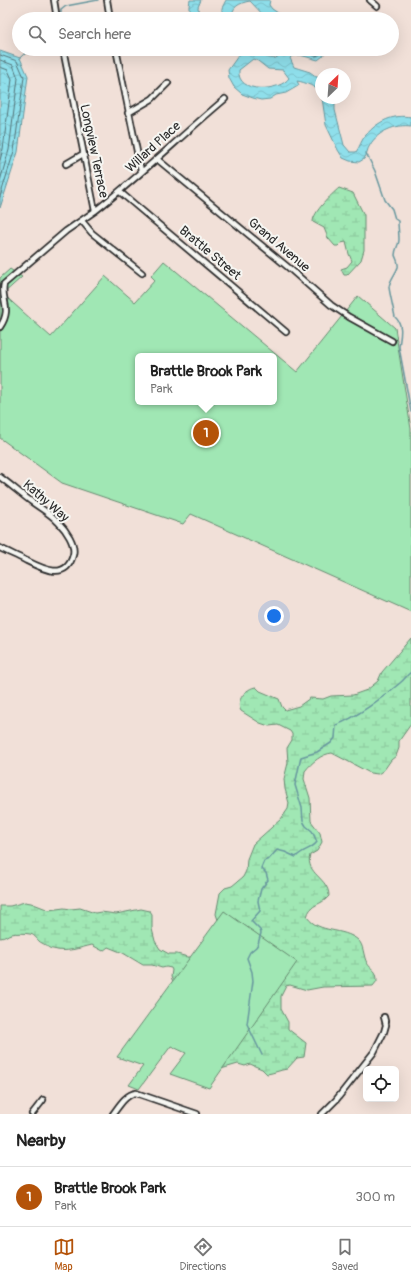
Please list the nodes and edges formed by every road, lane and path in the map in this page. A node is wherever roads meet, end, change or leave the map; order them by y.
1 (54, 0) edge
2 (106, 0) edge
3 (370, 0) edge
4 (376, 6) dead end
5 (56, 12) edge
6 (109, 12) edge
7 (64, 56) edge
8 (117, 56) edge
9 (168, 83) dead end
10 (225, 99) dead end
11 (128, 113) junction
12 (83, 154) junction
13 (157, 159) junction
14 (66, 164) dead end
15 (141, 171) junction
16 (120, 192) junction
17 (96, 211) junction
18 (82, 221) junction
19 (142, 274) dead end
20 (0, 327) edge
21 (286, 332) dead end
22 (392, 341) dead end
23 (0, 477) edge
24 (0, 548) edge
25 (384, 1017) dead end
26 (43, 1100) dead end
27 (32, 1114) edge
28 (113, 1114) edge
29 (197, 1114) edge
30 (322, 1114) edge

1 - 5 street
2 - 6 street
3 - 4 street
7 - 12 street, Longview Terrace
8 - 11 street
9 - 11 street
10 - 13 street, Willard Place
11 - 15 street
12 - 14 street
12 - 17 street, Longview Terrace
13 - 15 street, Willard Place
13 - 22 street, Grand Avenue
15 - 16 street, Willard Place
16 - 17 street, Willard Place
16 - 21 street, Brattle Street
17 - 18 street, Longview Terrace
18 - 19 street
18 - 20 street, Longview Terrace
23 - 24 street, Kathy Way
25 - 30 street
26 - 27 street
28 - 29 street

